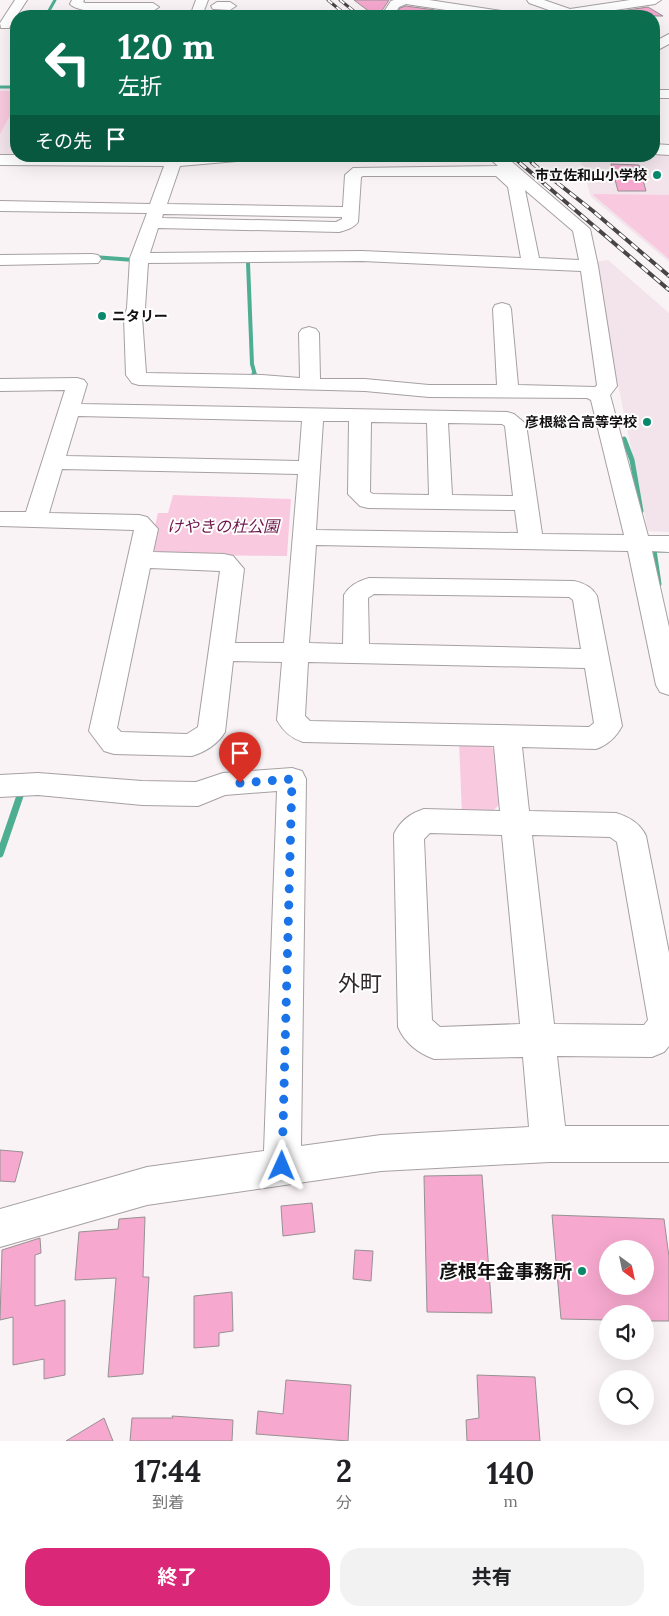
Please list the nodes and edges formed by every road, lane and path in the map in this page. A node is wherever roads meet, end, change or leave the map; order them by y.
1 (78, 0) edge
2 (405, 0) edge
3 (656, 0) edge
4 (665, 0) edge
5 (535, 1) edge
6 (616, 2) edge
7 (669, 2) edge
8 (440, 3) dead end
9 (221, 7) dead end
10 (153, 8) edge
11 (199, 8) edge
12 (391, 10) edge
13 (472, 10) joint
14 (523, 10) edge
15 (561, 10) edge
16 (587, 10) edge
17 (174, 162) edge
18 (502, 166) edge
19 (143, 190) dead end
20 (162, 190) junction
21 (0, 206) edge
22 (154, 215) junction
23 (139, 258) junction
24 (92, 259) dead end
25 (0, 260) edge
26 (531, 262) junction
27 (589, 266) junction
28 (502, 309) dead end
29 (309, 333) dead end
30 (0, 385) edge
31 (310, 385) junction
32 (508, 391) junction
33 (598, 395) junction
34 (70, 410) junction
35 (313, 415) junction
36 (360, 416) junction
37 (437, 417) junction
38 (54, 462) junction
39 (309, 468) junction
40 (440, 501) junction
41 (525, 503) junction
42 (0, 519) edge
43 (36, 520) junction
44 (305, 537) junction
45 (531, 542) junction
46 (638, 543) junction
47 (669, 544) edge
48 (140, 560) junction
49 (664, 643) edge
50 (222, 652) junction
51 (297, 653) junction
52 (356, 653) junction
53 (595, 659) junction
54 (669, 685) edge
55 (507, 737) junction
56 (0, 786) edge
57 (516, 823) junction
58 (538, 1040) junction
59 (549, 1144) junction
60 (669, 1144) edge
61 (282, 1166) junction
62 (0, 1228) edge

1 - 10 street
2 - 12 street
2 - 13 street
3 - 6 street
4 - 7 street
5 - 14 street
5 - 15 street
6 - 16 street
8 - 13 street
9 - 11 street
17 - 20 street
18 - 22 street
18 - 26 street
18 - 27 street
19 - 20 street
20 - 22 street
21 - 22 street
22 - 23 street
23 - 26 street
23 - 31 street
24 - 25 street
26 - 27 street
27 - 33 street
28 - 32 street
29 - 31 street
30 - 34 street
31 - 32 street
32 - 33 street
33 - 46 street
34 - 35 street
34 - 38 street
35 - 36 street
35 - 39 street
36 - 37 street
36 - 40 street
37 - 40 street
37 - 41 street
38 - 39 street
38 - 43 street
39 - 44 street
40 - 41 street
41 - 45 street
42 - 43 street
43 - 48 street
44 - 45 street
44 - 51 street
45 - 46 street
46 - 47 street
46 - 49 street
48 - 50 street
48 - 50 street
49 - 54 street
50 - 51 street
51 - 52 street
51 - 55 street
52 - 53 street
52 - 53 street
53 - 55 street
55 - 57 street
56 - 61 street
57 - 58 street
57 - 58 street
57 - 58 street
58 - 59 street
59 - 60 street
59 - 61 street
61 - 62 street

